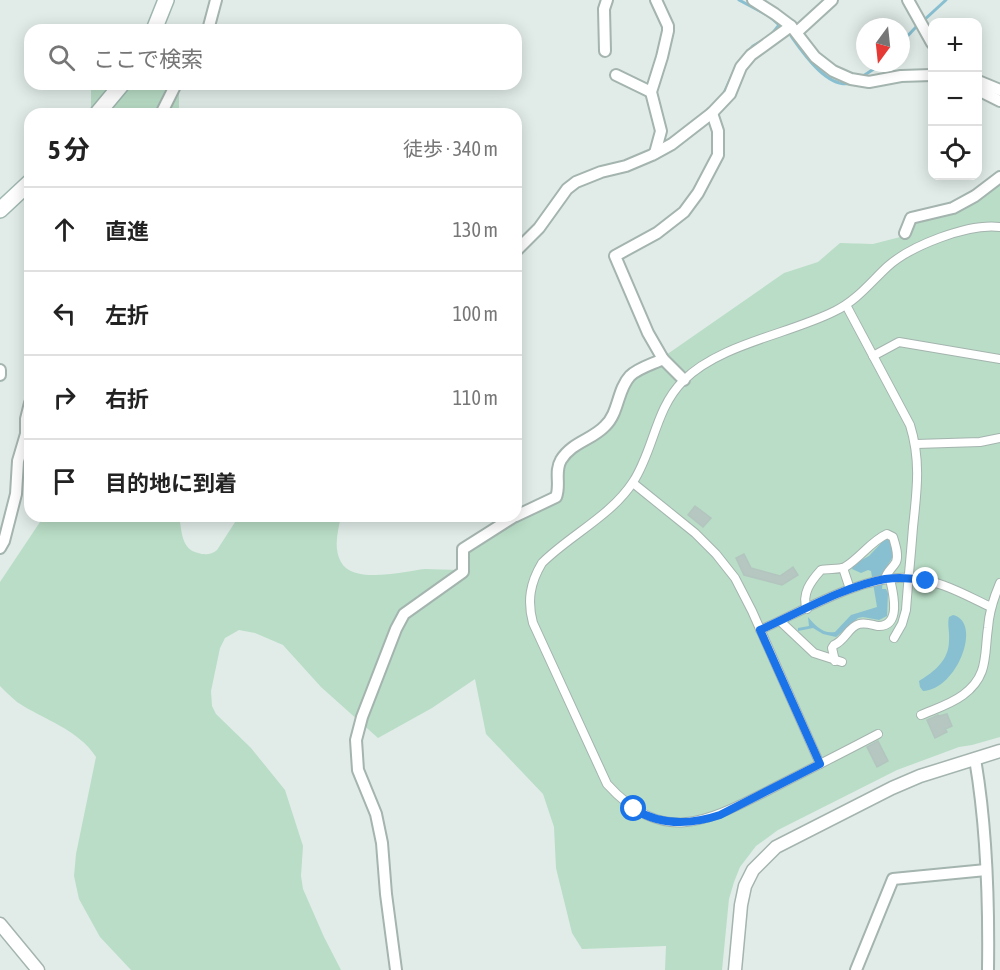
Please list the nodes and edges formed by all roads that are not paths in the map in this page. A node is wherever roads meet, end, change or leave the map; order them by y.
1 (166, 0) edge
2 (216, 0) edge
3 (608, 0) edge
4 (656, 0) edge
5 (753, 0) edge
6 (832, 0) edge
7 (908, 0) edge
8 (156, 24) edge
9 (210, 24) edge
10 (794, 29) junction
11 (928, 34) edge
12 (605, 51) dead end
13 (616, 75) dead end
14 (928, 75) edge
15 (982, 83) edge
16 (117, 90) edge
17 (173, 90) edge
18 (1000, 90) edge
19 (651, 92) junction
20 (982, 92) edge
21 (1000, 101) edge
22 (102, 108) edge
23 (164, 108) edge
24 (712, 113) junction
25 (655, 153) junction
26 (1000, 177) edge
27 (24, 188) edge
28 (0, 210) edge
29 (1000, 227) edge
30 (905, 234) dead end
31 (522, 245) edge
32 (846, 305) junction
33 (873, 356) junction
34 (663, 359) junction
35 (1000, 359) edge
36 (0, 370) edge
37 (0, 375) edge
38 (684, 380) junction
39 (1000, 438) edge
40 (24, 444) edge
41 (916, 444) junction
42 (633, 483) junction
43 (522, 513) edge
44 (506, 522) edge
45 (0, 548) edge
46 (843, 568) junction
47 (909, 578) junction
48 (887, 579) junction
49 (1000, 583) edge
50 (850, 590) junction
51 (991, 607) junction
52 (807, 609) junction
53 (780, 621) junction
54 (760, 630) junction
55 (894, 639) dead end
56 (921, 715) dead end
57 (878, 734) dead end
58 (1000, 751) edge
59 (975, 759) junction
60 (820, 764) junction
61 (986, 870) junction
62 (0, 924) edge
63 (38, 970) edge
64 (396, 970) edge
65 (735, 970) edge
66 (856, 970) edge
67 (988, 970) edge

1 - 8 main road
2 - 9 street
3 - 12 street
4 - 19 street
5 - 10 street
6 - 10 street
7 - 11 street
10 - 14 street
10 - 24 street
13 - 19 street
15 - 18 street
16 - 22 main road
17 - 23 street
19 - 25 street
20 - 21 street
24 - 25 street
24 - 34 street
25 - 31 street
26 - 30 street
27 - 28 main road
29 - 32 street
32 - 33 street
32 - 38 street
33 - 35 street
33 - 41 street
34 - 38 street
34 - 43 street
36 - 37 street
38 - 42 street
39 - 41 street
40 - 45 street
41 - 47 street
42 - 54 street
42 - 60 street
44 - 64 street
46 - 48 street
46 - 50 street
46 - 52 street
47 - 48 street
47 - 51 street
47 - 55 street
48 - 50 street
48 - 53 street
49 - 51 street
50 - 52 street
51 - 56 street
52 - 53 street
53 - 54 street
54 - 60 street
57 - 60 street
58 - 59 street
59 - 61 street
59 - 65 street
61 - 66 street
61 - 67 street
62 - 63 street

